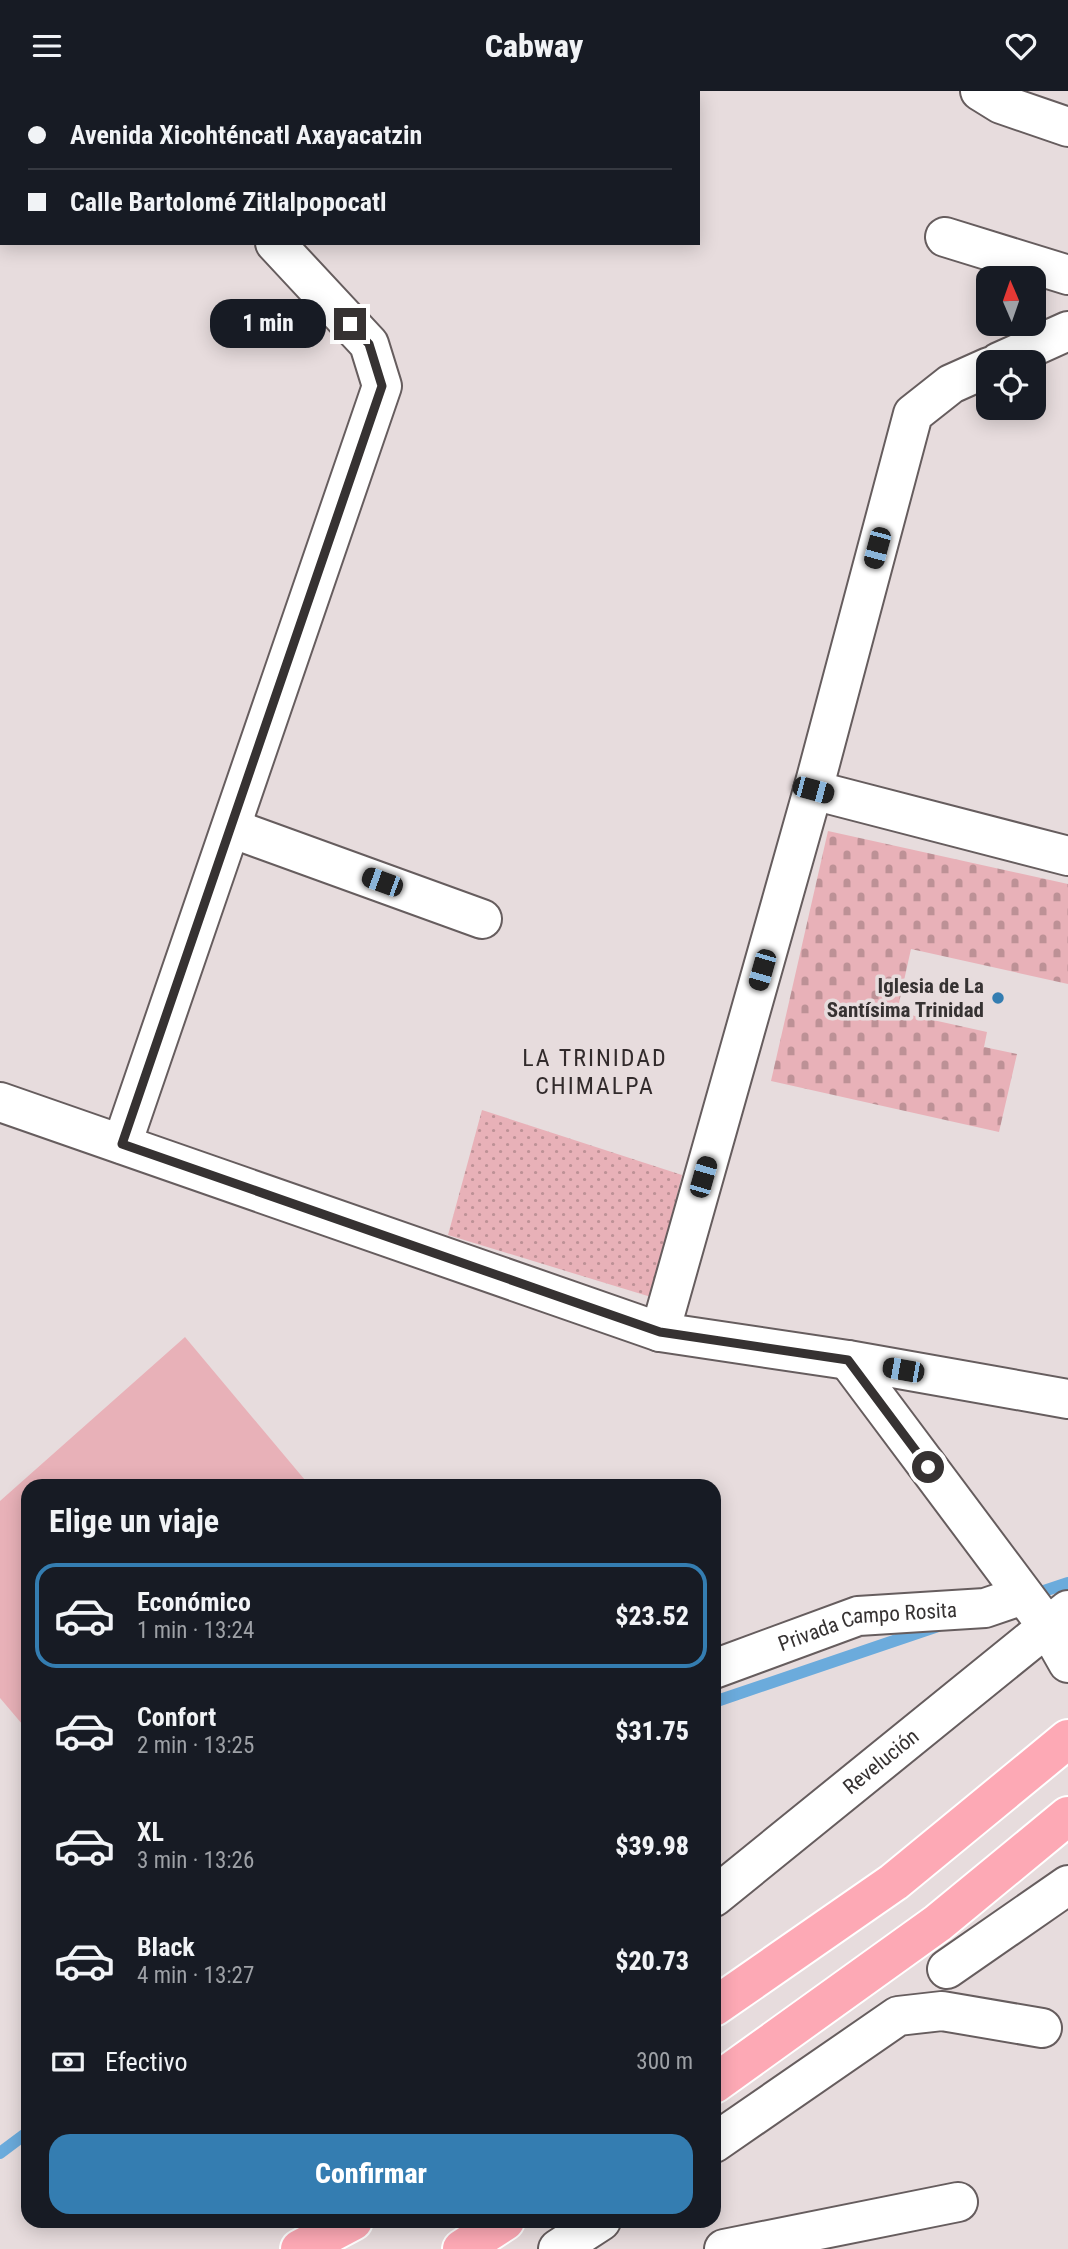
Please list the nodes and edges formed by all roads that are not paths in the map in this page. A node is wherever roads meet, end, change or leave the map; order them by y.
1 (980, 91) edge
2 (1068, 127) edge
3 (946, 237) dead end
4 (277, 245) edge
5 (1068, 275) edge
6 (1068, 331) edge
7 (1026, 350) edge
8 (976, 373) edge
9 (813, 790) junction
10 (231, 828) junction
11 (1068, 856) edge
12 (482, 919) dead end
13 (0, 1102) edge
14 (122, 1144) junction
15 (660, 1332) junction
16 (848, 1360) junction
17 (1068, 1399) edge
18 (1023, 1595) junction
19 (1057, 1618) edge
20 (1068, 1663) edge
21 (721, 1666) edge
22 (1068, 1739) edge
23 (1068, 1816) edge
24 (1068, 1885) edge
25 (721, 1891) edge
26 (947, 1969) dead end
27 (721, 2002) edge
28 (1042, 2028) dead end
29 (721, 2079) edge
30 (721, 2138) edge
31 (958, 2201) dead end
32 (340, 2228) edge
33 (494, 2228) edge
34 (300, 2249) edge
35 (462, 2249) edge
36 (724, 2249) edge

1 - 2 street
3 - 5 street
4 - 10 street
6 - 7 street
8 - 9 street
9 - 11 street
9 - 15 street
10 - 12 street
10 - 14 street
13 - 14 street
14 - 15 street
15 - 16 street
16 - 17 street
16 - 18 street
18 - 19 street
18 - 21 street, Privada Campo Rosita
19 - 20 street
19 - 25 street, Revelución
22 - 27 highway
23 - 29 highway
24 - 26 street
28 - 30 street
31 - 36 street
32 - 34 highway
33 - 35 highway

